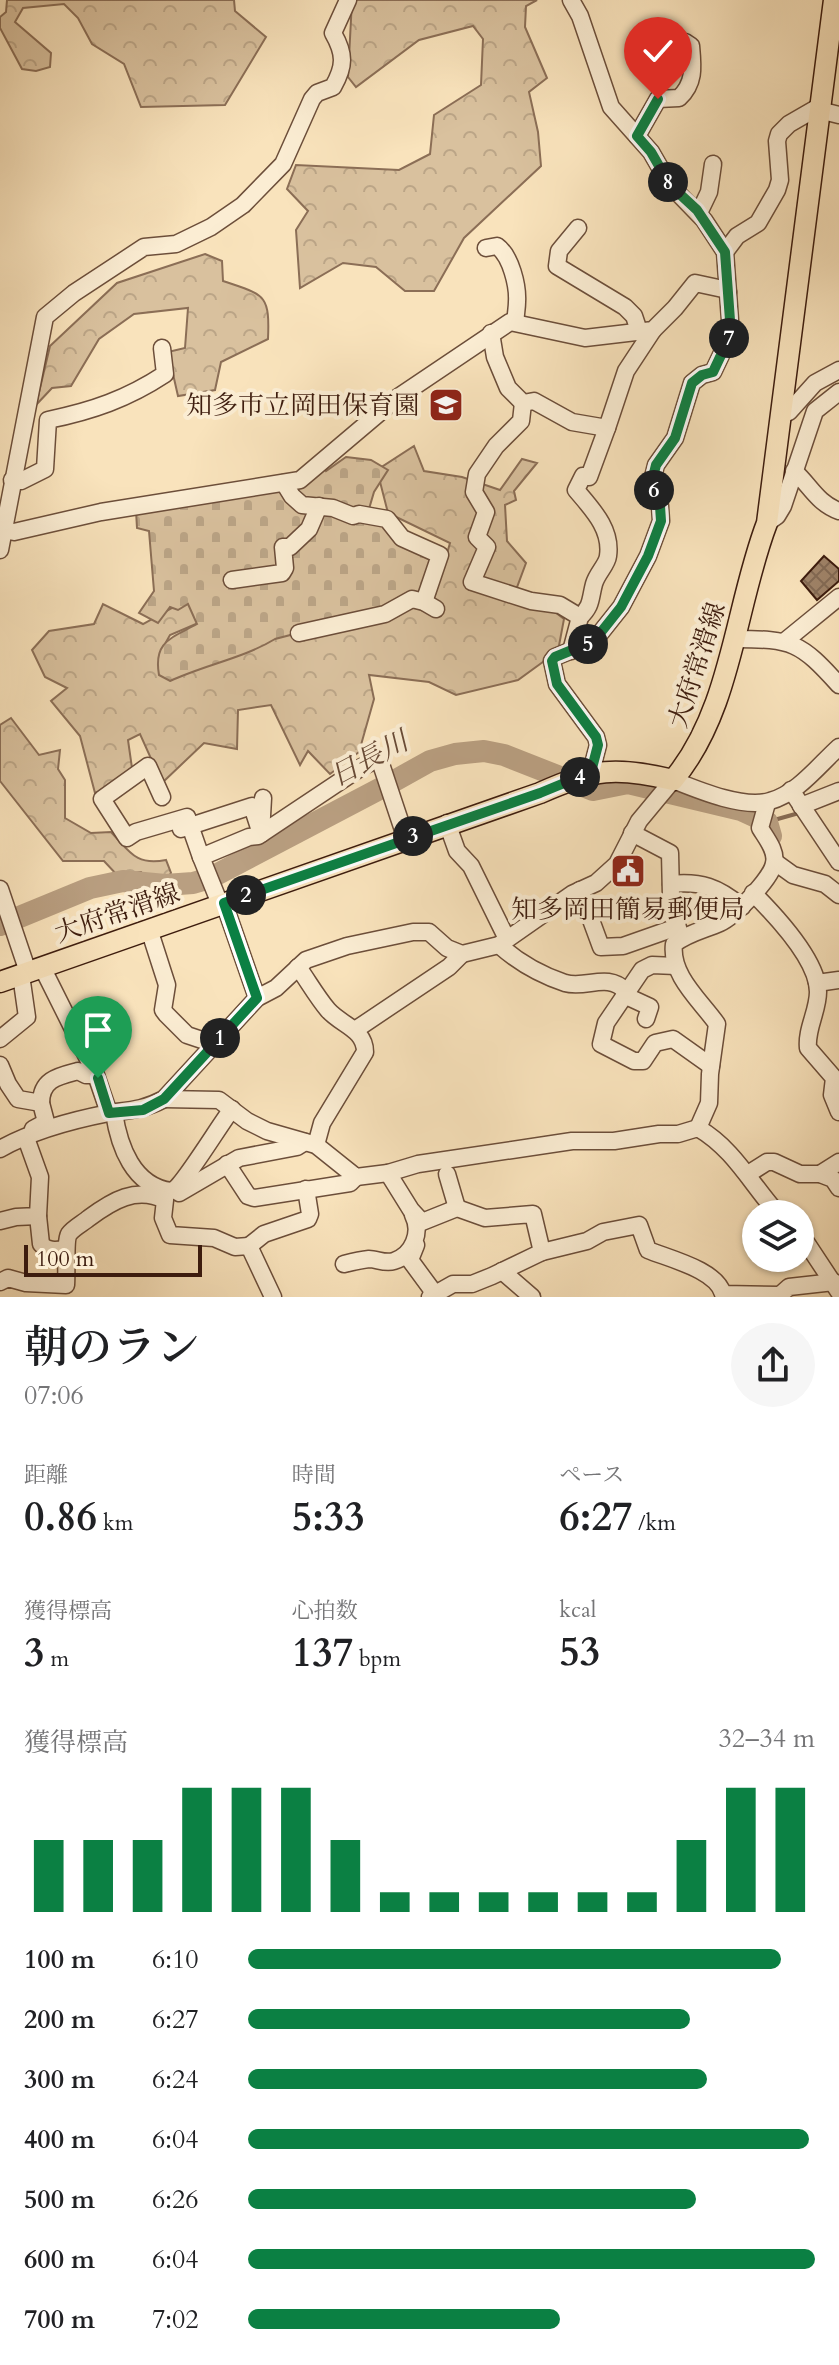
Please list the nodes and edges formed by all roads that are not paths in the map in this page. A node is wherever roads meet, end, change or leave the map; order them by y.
1 (348, 0) edge
2 (571, 0) edge
3 (834, 0) edge
4 (685, 42) dead end
5 (830, 112) edge
6 (637, 136) junction
7 (713, 164) dead end
8 (699, 213) junction
9 (578, 228) dead end
10 (486, 248) dead end
11 (725, 252) junction
12 (728, 292) junction
13 (516, 322) junction
14 (646, 330) junction
15 (491, 333) junction
16 (162, 348) dead end
17 (839, 370) edge
18 (839, 392) edge
19 (523, 403) junction
20 (783, 414) junction
21 (607, 428) junction
22 (794, 471) junction
23 (12, 480) junction
24 (284, 483) junction
25 (319, 506) junction
26 (839, 511) edge
27 (767, 523) junction
28 (3, 530) junction
29 (0, 550) edge
30 (232, 580) dead end
31 (839, 597) edge
32 (580, 617) junction
33 (299, 633) dead end
34 (735, 639) junction
35 (785, 641) junction
36 (571, 651) junction
37 (839, 685) edge
38 (839, 747) edge
39 (577, 778) junction
40 (667, 788) junction
41 (791, 790) junction
42 (839, 791) edge
43 (162, 797) dead end
44 (263, 798) dead end
45 (801, 806) junction
46 (763, 815) junction
47 (447, 823) junction
48 (185, 828) junction
49 (632, 833) junction
50 (261, 834) junction
51 (406, 839) junction
52 (201, 857) junction
53 (775, 862) junction
54 (839, 862) edge
55 (671, 884) junction
56 (0, 889) edge
57 (580, 890) junction
58 (839, 895) edge
59 (747, 900) junction
60 (222, 904) junction
61 (149, 929) junction
62 (677, 937) junction
63 (503, 942) junction
64 (462, 954) junction
65 (676, 966) junction
66 (298, 967) junction
67 (30, 971) junction
68 (839, 980) edge
69 (0, 982) edge
70 (817, 983) junction
71 (625, 993) junction
72 (257, 998) junction
73 (355, 1030) junction
74 (648, 1032) junction
75 (0, 1039) edge
76 (214, 1044) junction
77 (711, 1066) junction
78 (0, 1067) edge
79 (96, 1075) junction
80 (836, 1084) edge
81 (164, 1099) junction
82 (41, 1103) junction
83 (232, 1109) junction
84 (839, 1112) edge
85 (111, 1113) junction
86 (698, 1128) junction
87 (27, 1138) junction
88 (310, 1143) junction
89 (0, 1149) edge
90 (839, 1162) edge
91 (227, 1164) junction
92 (388, 1173) junction
93 (447, 1174) dead end
94 (748, 1174) junction
95 (820, 1174) junction
96 (356, 1177) junction
97 (839, 1188) edge
98 (306, 1189) junction
99 (173, 1195) junction
100 (768, 1200) edge
101 (457, 1208) junction
102 (411, 1210) junction
103 (38, 1216) junction
104 (0, 1221) edge
105 (416, 1238) junction
106 (249, 1246) junction
107 (66, 1249) junction
108 (542, 1252) junction
109 (814, 1254) edge
110 (344, 1264) dead end
111 (502, 1271) junction
112 (0, 1282) edge
113 (836, 1287) edge
114 (433, 1295) edge
115 (273, 1297) edge
116 (532, 1297) edge

1 - 23 street
2 - 6 street
3 - 5 main road, 大府常滑線
4 - 6 street
5 - 11 street
5 - 20 main road, 大府常滑線
6 - 8 street
7 - 8 street
8 - 11 street
9 - 14 street
10 - 13 street
11 - 12 street
12 - 14 street
12 - 36 street
13 - 14 street
13 - 15 street
14 - 21 street
15 - 19 street
15 - 24 street
16 - 23 street
17 - 20 street
18 - 22 street
19 - 21 street
19 - 32 street
20 - 27 main road, 大府常滑線
21 - 32 street
22 - 26 street
22 - 27 street
23 - 28 street
24 - 25 street
24 - 28 street
25 - 30 street
25 - 33 street
27 - 34 main road, 大府常滑線
28 - 29 street
31 - 35 street
32 - 36 street
34 - 35 street
34 - 40 main road, 大府常滑線
35 - 37 street
36 - 39 street
38 - 41 street
39 - 40 main road, 大府常滑線
39 - 47 main road, 大府常滑線
40 - 46 street
40 - 49 street
41 - 45 street
41 - 46 street
42 - 45 street
43 - 48 street
44 - 50 street
45 - 54 street
46 - 53 street
47 - 51 main road, 大府常滑線
47 - 63 street
48 - 50 street
48 - 52 street
49 - 55 street
49 - 57 street
50 - 51 street
50 - 52 street
51 - 60 main road, 大府常滑線
52 - 60 street
53 - 58 street
53 - 59 street
55 - 59 street
55 - 62 street
56 - 67 street
57 - 62 street
57 - 63 street
59 - 62 street
59 - 70 street
60 - 61 main road, 大府常滑線
60 - 72 street
61 - 67 main road, 大府常滑線
61 - 76 street
62 - 65 street
63 - 64 street
63 - 71 street
64 - 66 street
64 - 73 street
65 - 71 street
65 - 77 street
66 - 72 street
66 - 73 street
67 - 69 main road, 大府常滑線
67 - 75 street
67 - 79 street
68 - 70 street
70 - 80 street
71 - 74 street
71 - 74 street
72 - 76 street
73 - 88 street
74 - 77 street
76 - 81 street
77 - 86 street
78 - 82 street
79 - 82 street
79 - 85 street
80 - 84 street
81 - 83 street
81 - 85 street
82 - 87 street
83 - 88 street
83 - 99 street
85 - 87 street
85 - 99 street
86 - 92 street
86 - 94 street
87 - 89 street
87 - 103 street
88 - 91 street
88 - 96 street
90 - 95 street
91 - 98 street
91 - 99 street
92 - 96 street
92 - 102 street
93 - 101 street
94 - 95 street
94 - 100 street
95 - 97 street
96 - 98 street
98 - 106 street
99 - 106 street
99 - 107 street
101 - 102 street
101 - 108 street
102 - 105 street
103 - 104 street
103 - 107 street
105 - 110 street
105 - 114 street
106 - 115 street
107 - 112 street
108 - 111 street
108 - 113 street
109 - 113 street
111 - 114 street
111 - 116 street

